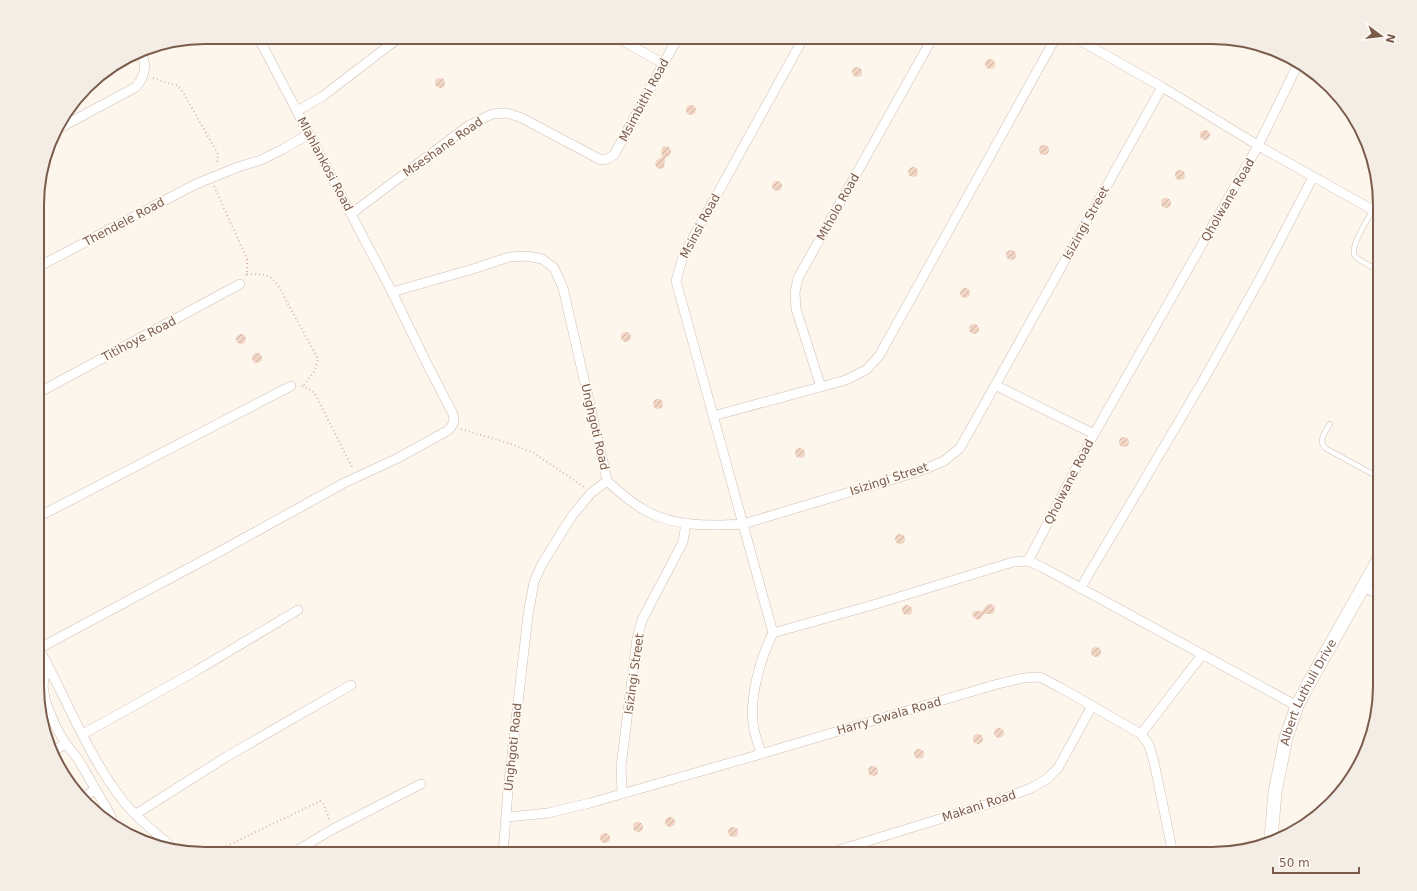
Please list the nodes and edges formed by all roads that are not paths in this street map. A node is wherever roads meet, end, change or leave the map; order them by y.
1 (262, 44) edge
2 (391, 44) edge
3 (628, 44) edge
4 (674, 44) edge
5 (800, 44) edge
6 (929, 44) edge
7 (1052, 44) edge
8 (1086, 44) edge
9 (142, 56) edge
10 (664, 64) junction
11 (1296, 68) edge
12 (1162, 87) junction
13 (296, 111) junction
14 (66, 124) edge
15 (309, 134) junction
16 (1258, 146) junction
17 (607, 160) joint
18 (1313, 177) junction
19 (1373, 210) edge
20 (351, 214) junction
21 (1373, 216) edge
22 (44, 264) edge
23 (1373, 267) edge
24 (240, 284) road end
25 (392, 292) junction
26 (995, 385) junction
27 (291, 386) road end
28 (822, 386) junction
29 (44, 390) edge
30 (713, 416) junction
31 (1330, 424) dead end
32 (1094, 434) junction
33 (1373, 474) edge
34 (607, 481) junction
35 (44, 514) edge
36 (686, 523) junction
37 (743, 524) junction
38 (1028, 561) junction
39 (1373, 569) edge
40 (1363, 587) junction
41 (1080, 589) junction
42 (1373, 592) edge
43 (298, 610) dead end
44 (773, 633) junction
45 (44, 645) edge
46 (1202, 655) junction
47 (44, 656) edge
48 (48, 663) junction
49 (44, 681) edge
50 (351, 685) dead end
51 (44, 692) edge
52 (1092, 706) junction
53 (1298, 706) junction
54 (82, 734) junction
55 (1141, 734) junction
56 (66, 744) junction
57 (57, 749) edge
58 (761, 754) junction
59 (421, 784) dead end
60 (95, 789) junction
61 (622, 793) junction
62 (87, 795) edge
63 (136, 814) junction
64 (111, 817) edge
65 (507, 817) junction
66 (1271, 836) edge
67 (167, 843) edge
68 (303, 847) edge
69 (504, 847) edge
70 (848, 847) edge
71 (1172, 847) edge

1 - 13 street, Mlahlankosi Road
2 - 13 street
3 - 10 street
4 - 10 street, Msimbithi Road
5 - 30 street, Msinsi Road
6 - 28 street, Mtholo Road
7 - 28 street
8 - 12 street
9 - 14 street
10 - 17 street, Msimbithi Road
11 - 16 street, Qholwane Road
12 - 16 street
12 - 26 street, Isizingi Street
13 - 15 street, Mlahlankosi Road
15 - 20 street, Mlahlankosi Road
15 - 22 street, Thendele Road
16 - 18 street
16 - 32 street, Qholwane Road
17 - 20 street, Mseshane Road
18 - 19 street
18 - 41 street
20 - 25 street, Mlahlankosi Road
21 - 23 lane
24 - 29 street, Titihoye Road
25 - 34 street, Unghgoti Road
25 - 45 street, Mlahlankosi Road
26 - 32 street
26 - 37 street, Isizingi Street
27 - 35 street
28 - 30 street
30 - 37 street, Msinsi Road
31 - 33 lane
32 - 38 street, Qholwane Road
34 - 36 street
34 - 65 street, Unghgoti Road
36 - 37 street, Isizingi Street
36 - 61 street, Isizingi Street
37 - 44 street, Msinsi Road
38 - 41 street
38 - 44 street
39 - 40 street, Albert Luthuli Drive
40 - 42 street
40 - 53 street, Albert Luthuli Drive
41 - 46 street
43 - 54 street
44 - 58 street
46 - 53 street
46 - 55 street
47 - 48 street
48 - 49 street
48 - 54 street
50 - 63 street
51 - 56 street
52 - 55 street, Harry Gwala Road
52 - 58 street, Harry Gwala Road
52 - 70 street, Makani Road
53 - 66 street, Albert Luthuli Drive
54 - 63 street
55 - 71 street
56 - 57 street
56 - 60 street
58 - 61 street, Harry Gwala Road
59 - 68 street
60 - 62 street
60 - 64 street
61 - 65 street, Harry Gwala Road
63 - 67 street
65 - 69 street, Unghgoti Road

